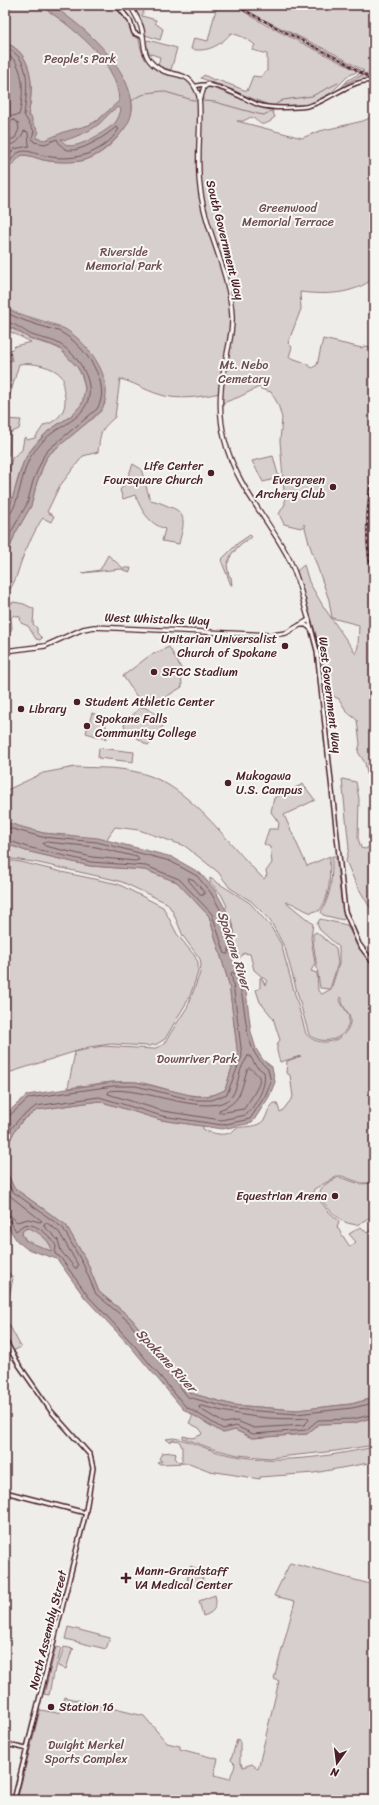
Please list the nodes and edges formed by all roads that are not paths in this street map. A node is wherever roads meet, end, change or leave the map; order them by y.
1 (117, 5) edge
2 (130, 5) edge
3 (143, 37) junction
4 (374, 81) edge
5 (208, 84) junction
6 (196, 86) junction
7 (200, 100) junction
8 (221, 393) joint
9 (306, 610) junction
10 (308, 621) junction
11 (299, 626) junction
12 (311, 629) junction
13 (5, 651) edge
14 (374, 964) edge
15 (5, 1340) edge
16 (5, 1492) edge
17 (86, 1513) junction
18 (5, 1744) edge
19 (27, 1750) junction
20 (14, 1800) edge

1 - 3 main road
2 - 3 main road
3 - 6 main road
4 - 5 street
5 - 6 street
5 - 7 main road
6 - 7 main road, South Government Way
7 - 8 main road, South Government Way
8 - 9 main road, West Government Way
9 - 10 main road, West Government Way
9 - 11 main road
10 - 11 main road, West Whistalks Way
10 - 12 main road, West Government Way
11 - 12 main road
11 - 13 main road, West Whistalks Way
12 - 14 main road, West Government Way
15 - 17 main road, North Assembly Street
16 - 17 main road
17 - 19 main road, North Assembly Street
18 - 19 street
19 - 20 main road, North Assembly Street

